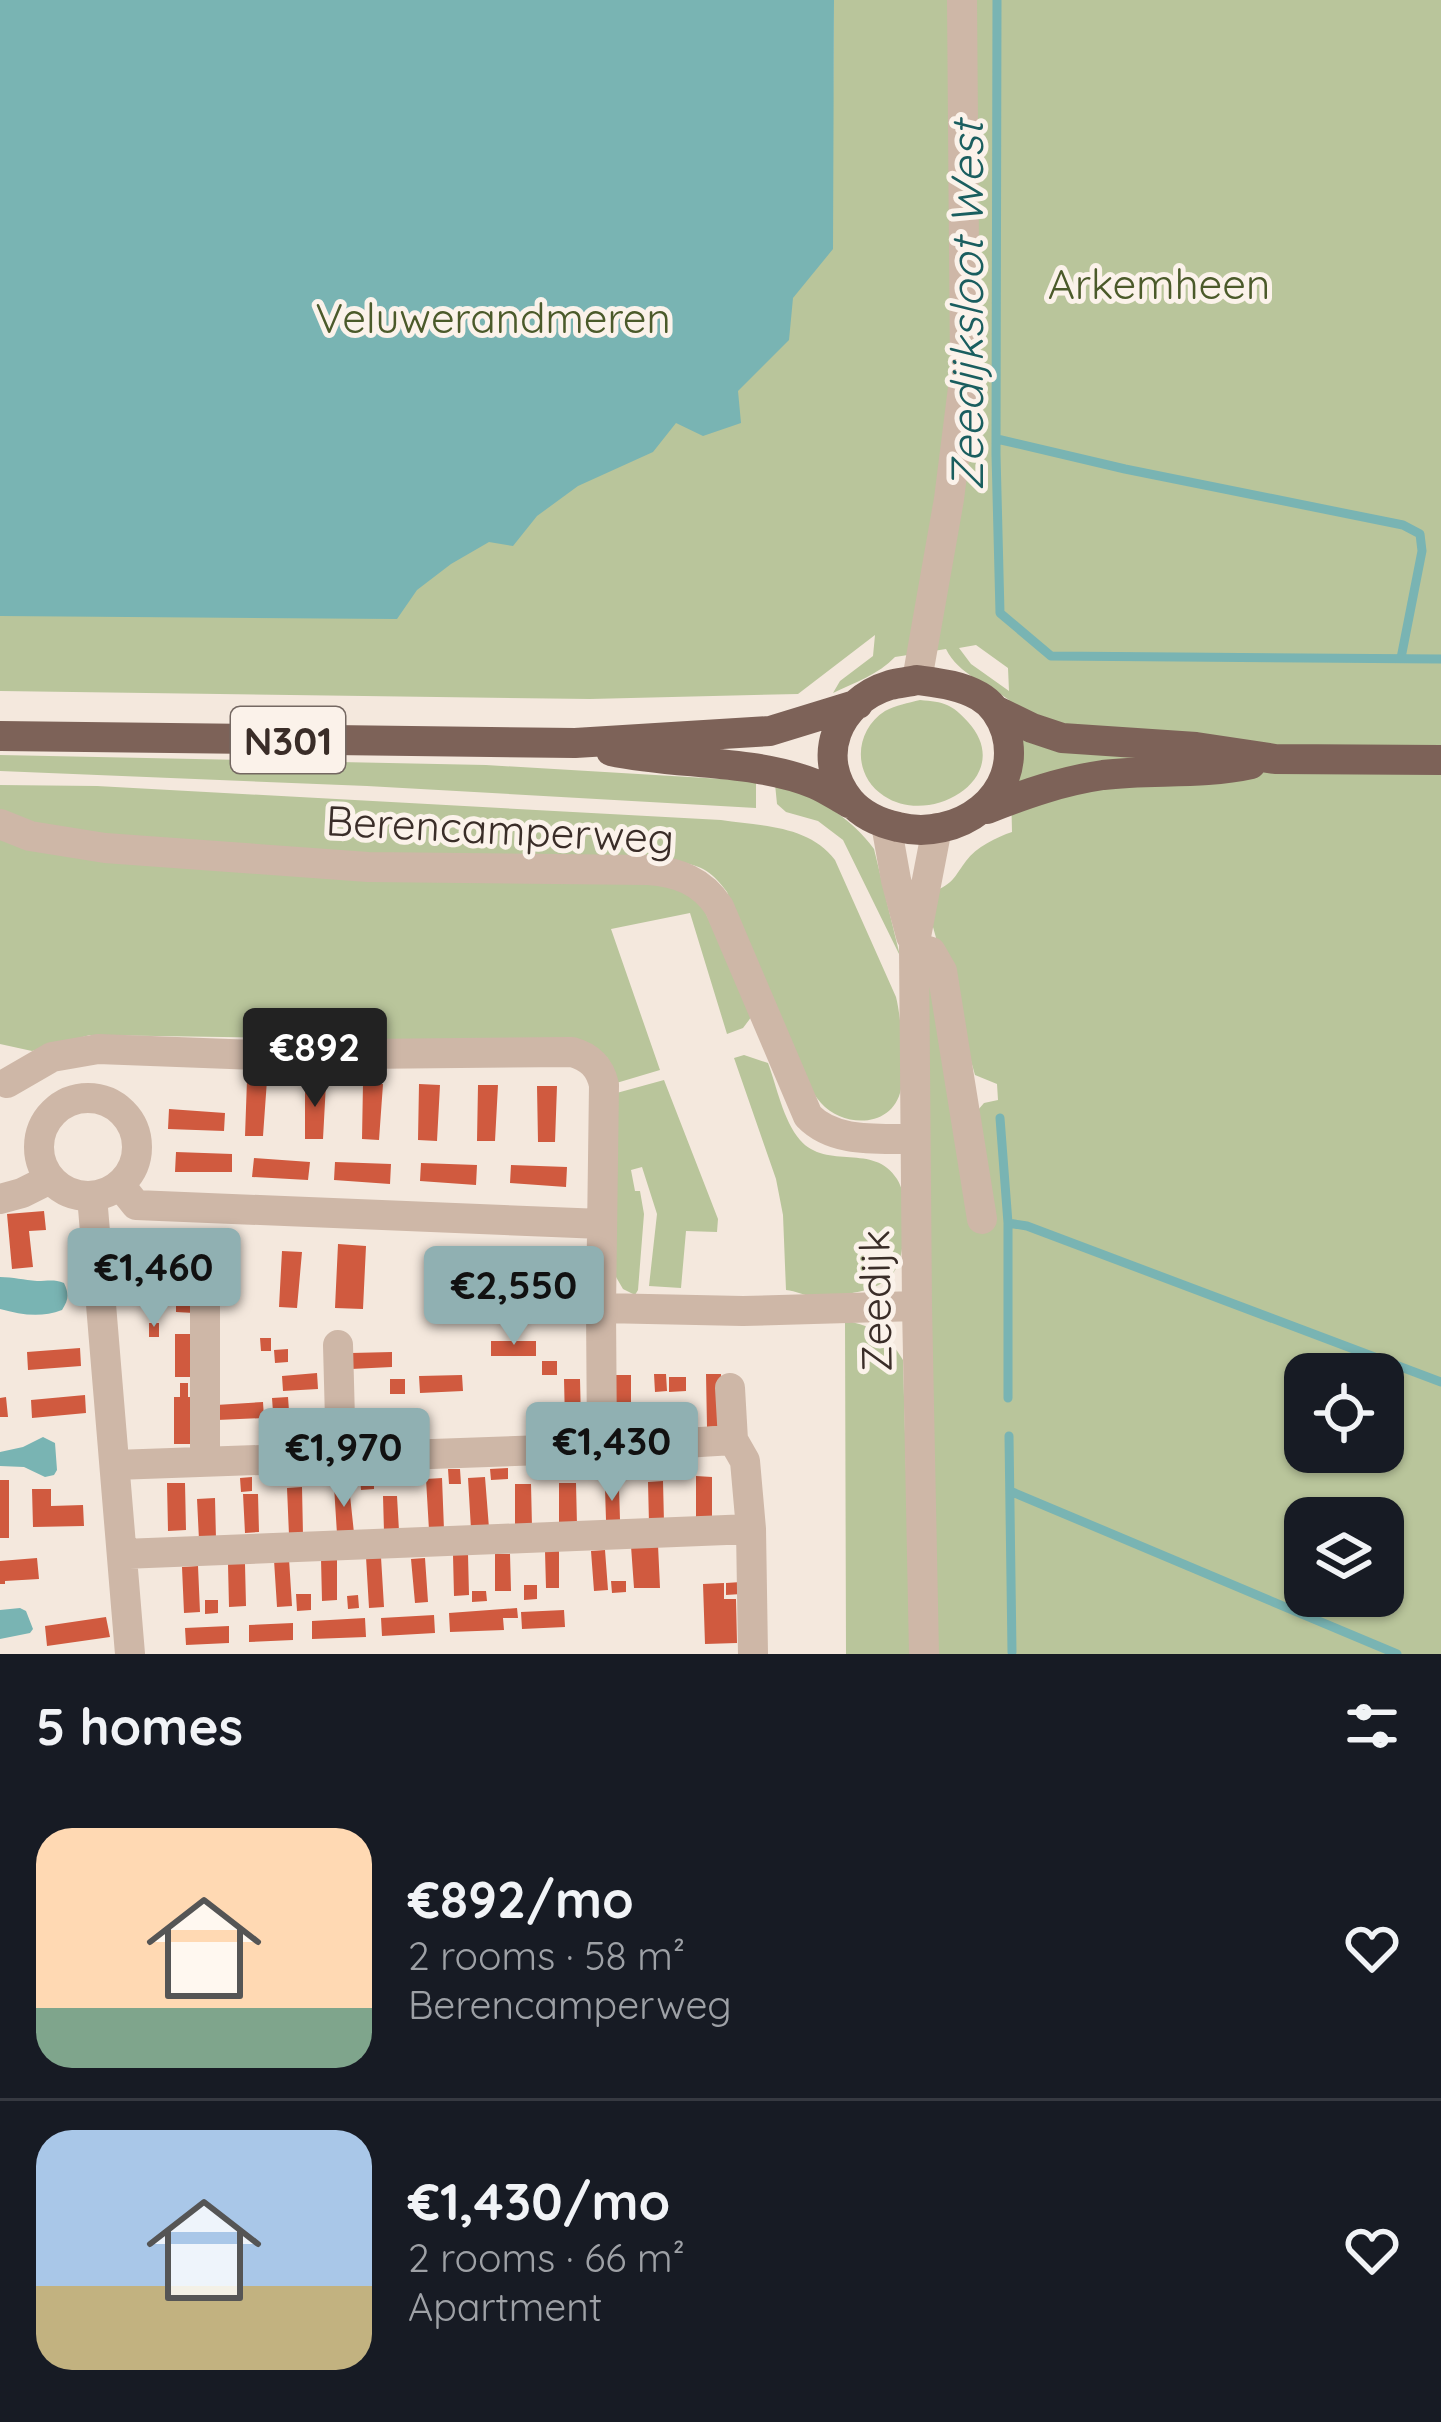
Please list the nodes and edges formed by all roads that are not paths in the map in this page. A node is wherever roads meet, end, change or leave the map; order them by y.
1 (962, 0) edge
2 (917, 680) junction
3 (858, 704) junction
4 (995, 710) junction
5 (0, 736) edge
6 (575, 743) junction
7 (1275, 759) junction
8 (1441, 760) edge
9 (854, 806) junction
10 (974, 814) junction
11 (0, 824) edge
12 (886, 824) junction
13 (937, 828) junction
14 (914, 947) junction
15 (4, 1083) edge
16 (54, 1109) junction
17 (915, 1139) junction
18 (50, 1179) junction
19 (106, 1191) junction
20 (0, 1199) edge
21 (982, 1220) dead end
22 (602, 1224) junction
23 (206, 1281) dead end
24 (917, 1306) junction
25 (601, 1308) junction
26 (338, 1345) dead end
27 (730, 1388) dead end
28 (733, 1440) junction
29 (602, 1448) junction
30 (340, 1456) junction
31 (205, 1462) junction
32 (115, 1466) junction
33 (751, 1529) junction
34 (123, 1554) junction
35 (130, 1654) edge
36 (753, 1654) edge
37 (924, 1654) edge

1 - 2 street
2 - 3 main road
2 - 4 main road
3 - 6 main road, Berencamperweg / N301
3 - 9 main road
4 - 7 main road
4 - 10 main road
5 - 6 main road, Berencamperweg / N301
6 - 9 main road, Berencamperweg / N301
7 - 8 main road
7 - 10 main road
9 - 12 main road
10 - 13 main road
11 - 17 street, Berencamperweg
12 - 13 main road
12 - 14 street, Zeedijk
13 - 14 street, Zeedijk
14 - 17 street, Zeedijk
14 - 21 street, Zeedijk
15 - 16 street
15 - 22 street
16 - 18 street
16 - 19 street
17 - 24 street, Zeedijk
18 - 19 street
18 - 20 street
19 - 22 street
19 - 32 street
22 - 25 street
23 - 31 street
24 - 25 street
24 - 37 street, Zeedijk
25 - 29 street
26 - 30 street
27 - 28 street
28 - 29 street
28 - 33 street
29 - 30 street
30 - 31 street
31 - 32 street
32 - 34 street
33 - 34 street
33 - 36 street
34 - 35 street

